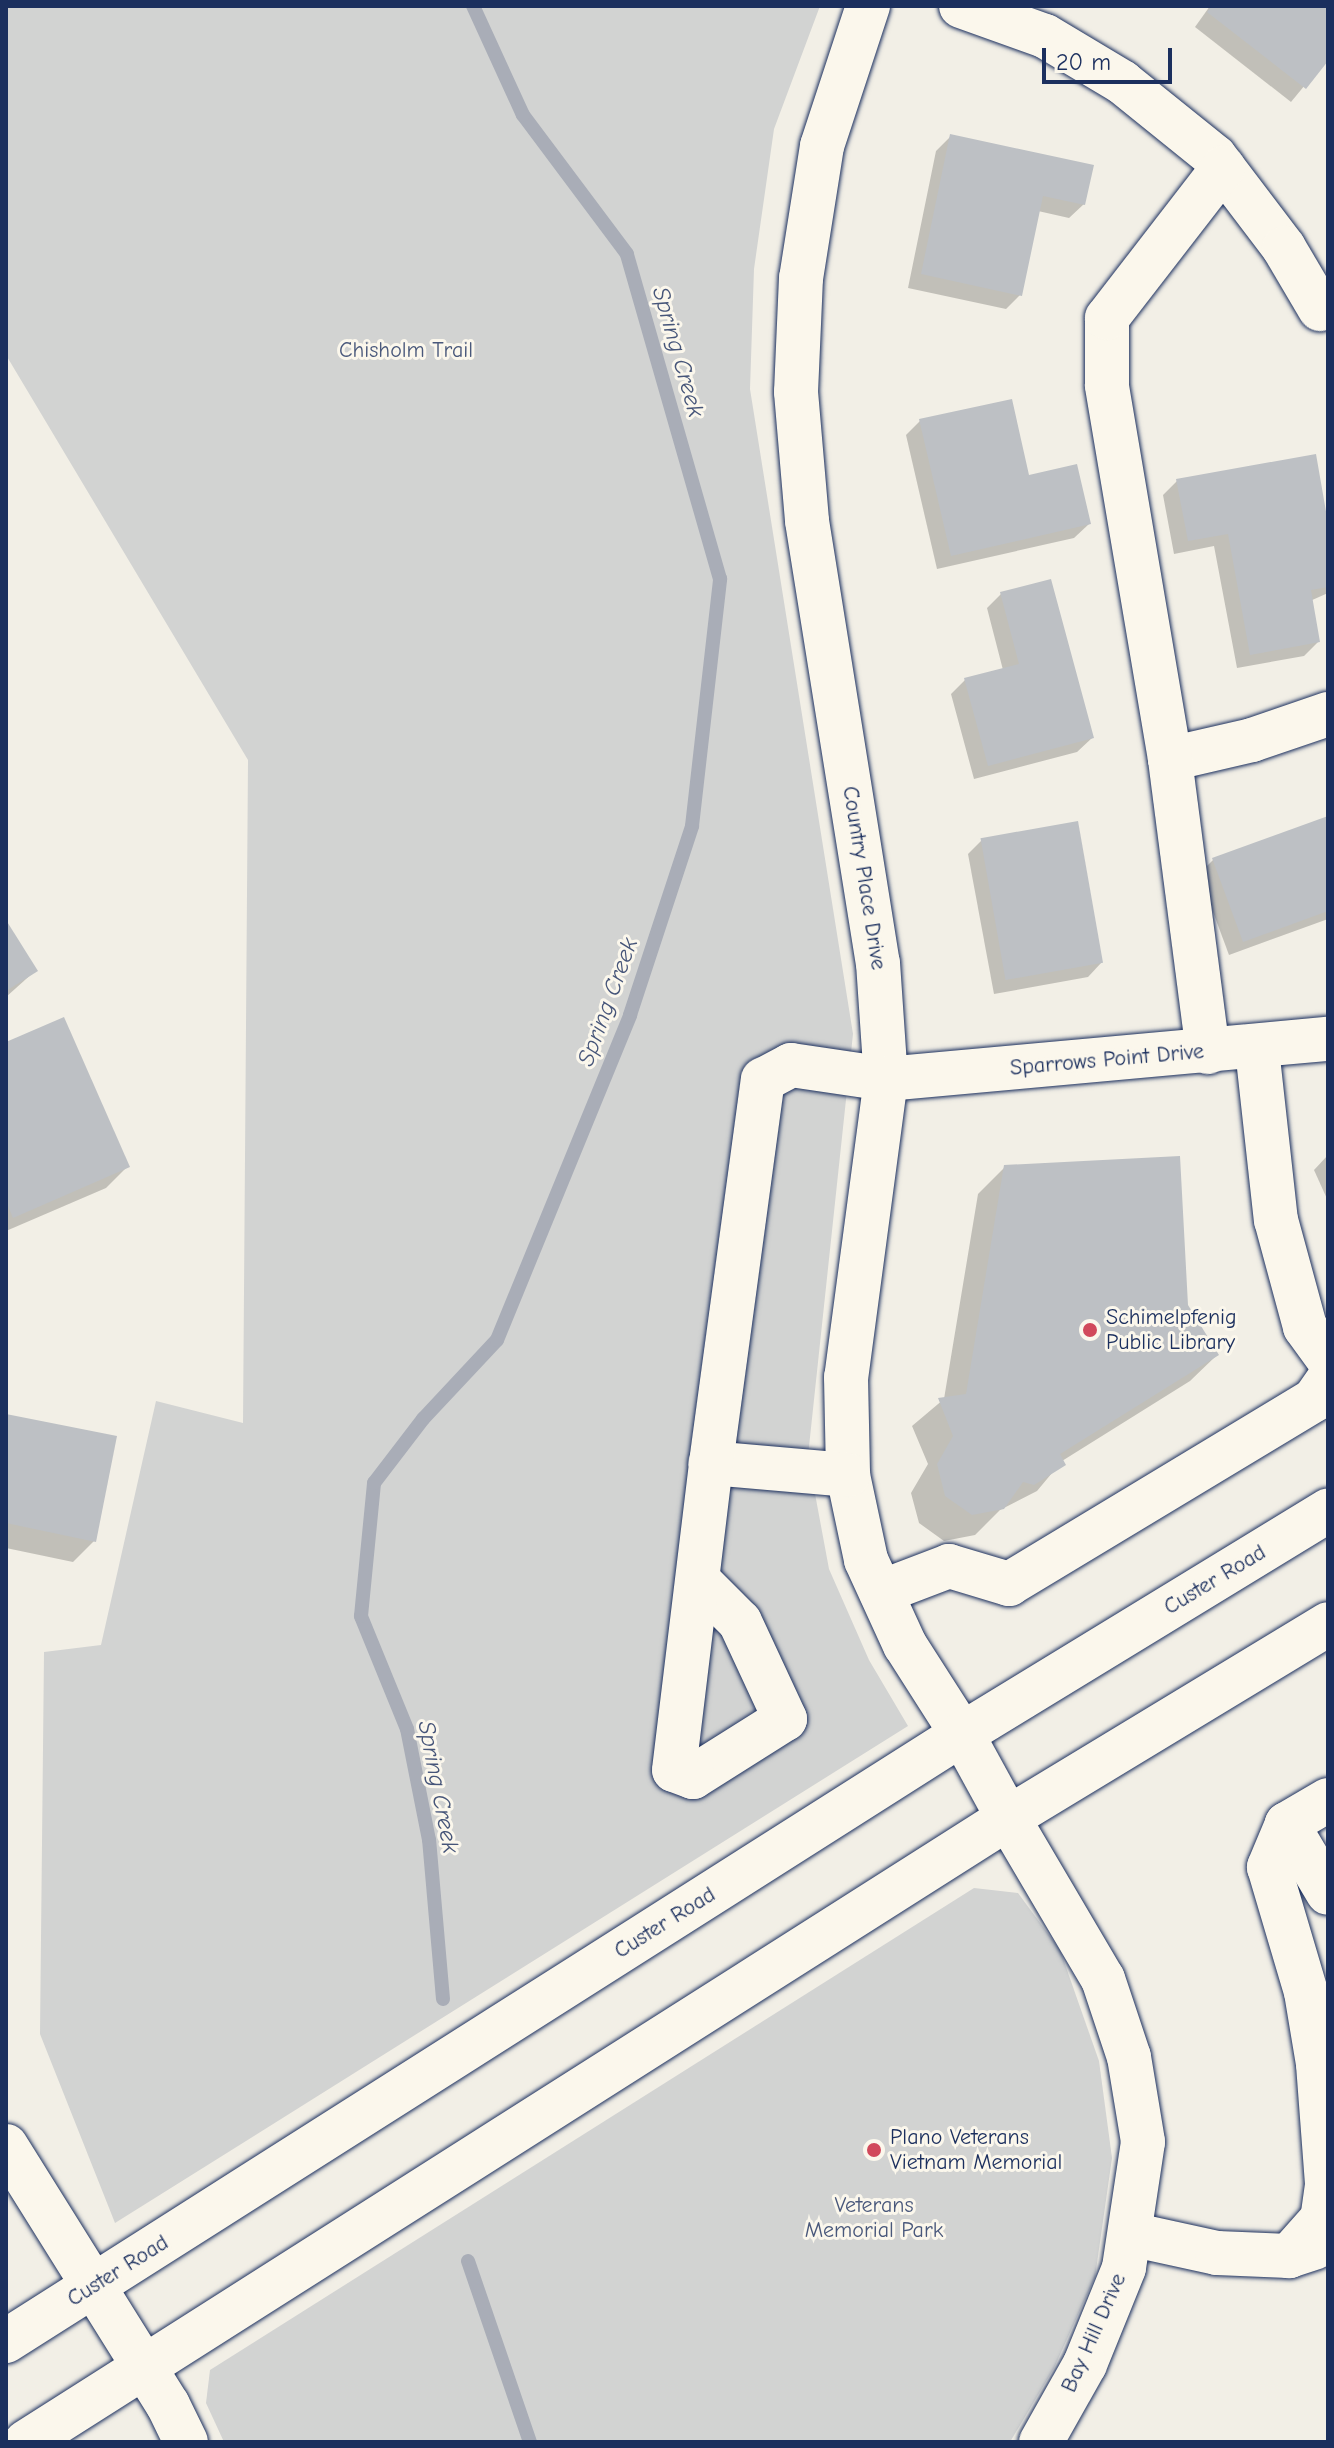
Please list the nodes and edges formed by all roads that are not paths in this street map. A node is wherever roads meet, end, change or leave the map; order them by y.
1 (868, 6) edge
2 (961, 6) edge
3 (1223, 168) junction
4 (1320, 309) dead end
5 (1328, 714) edge
6 (1170, 759) junction
7 (1328, 1039) edge
8 (1257, 1049) junction
9 (1208, 1052) junction
10 (886, 1079) junction
11 (1328, 1359) edge
12 (1321, 1390) edge
13 (711, 1463) junction
14 (848, 1475) junction
15 (1328, 1511) edge
16 (698, 1580) dead end
17 (881, 1592) junction
18 (1328, 1624) edge
19 (962, 1734) junction
20 (1328, 1800) edge
21 (1008, 1818) junction
22 (1287, 1824) junction
23 (1328, 1893) edge
24 (11, 2168) edge
25 (1130, 2234) junction
26 (1309, 2249) edge
27 (91, 2288) junction
28 (6, 2341) edge
29 (143, 2370) junction
30 (26, 2442) edge
31 (186, 2442) edge
32 (1041, 2442) edge

1 - 10 street, Country Place Drive
2 - 3 street
3 - 4 street
3 - 6 street
5 - 6 street
6 - 9 street
7 - 8 street, Sparrows Point Drive
8 - 9 street, Sparrows Point Drive
8 - 11 street
9 - 10 street, Sparrows Point Drive
10 - 13 street, Sparrows Point Drive
10 - 14 street, Country Place Drive
12 - 17 street
13 - 14 street
13 - 16 street
14 - 17 street, Country Place Drive
15 - 19 street, Custer Road
17 - 19 street, Country Place Drive
18 - 21 street
19 - 21 street, Country Place Drive
19 - 27 street, Custer Road
20 - 22 street
21 - 25 street, Bay Hill Drive
21 - 29 street
22 - 23 street
22 - 26 street
24 - 27 street
25 - 26 street
25 - 32 street, Bay Hill Drive
27 - 28 street, Custer Road
27 - 29 street
29 - 30 street
29 - 31 street

